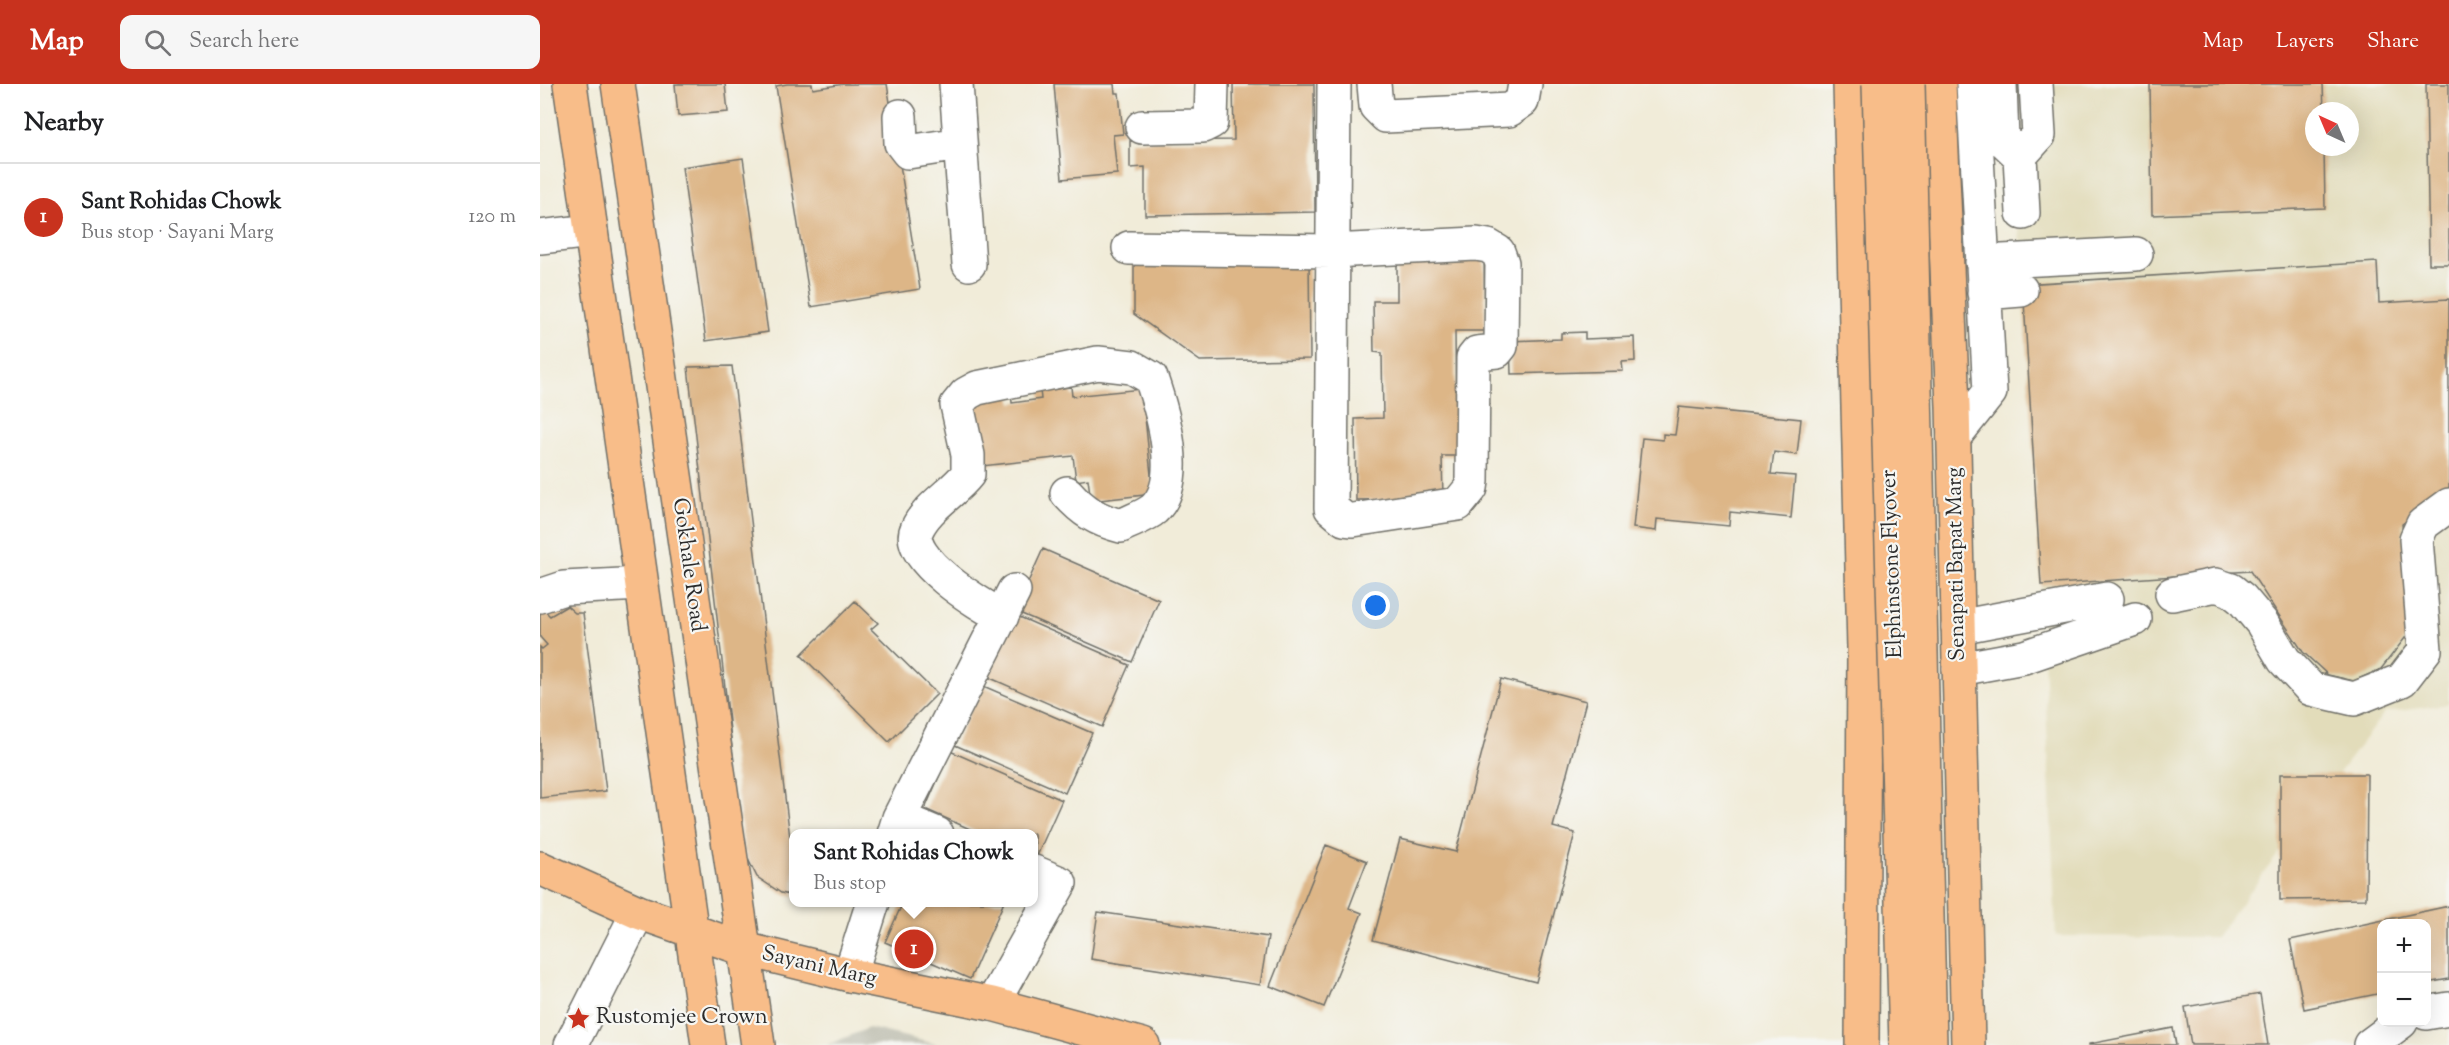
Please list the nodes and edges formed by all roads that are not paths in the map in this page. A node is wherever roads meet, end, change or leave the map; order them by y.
1 (570, 84) edge
2 (618, 84) edge
3 (956, 84) edge
4 (1212, 84) edge
5 (1334, 84) edge
6 (1374, 84) edge
7 (1525, 84) edge
8 (1850, 84) edge
9 (1879, 84) edge
10 (1908, 84) edge
11 (1939, 84) edge
12 (1973, 84) edge
13 (2000, 84) edge
14 (2036, 84) edge
15 (900, 116) dead end
16 (1142, 127) dead end
17 (960, 144) junction
18 (2020, 156) junction
19 (2023, 213) dead end
20 (591, 231) junction
21 (540, 237) edge
22 (1129, 248) dead end
23 (1331, 251) junction
24 (2136, 254) dead end
25 (969, 264) dead end
26 (1983, 277) junction
27 (2020, 291) dead end
28 (1858, 397) junction
29 (1954, 422) junction
30 (1067, 493) dead end
31 (2449, 505) edge
32 (641, 584) junction
33 (540, 596) edge
34 (2135, 619) junction
35 (1959, 646) junction
36 (1864, 649) junction
37 (897, 826) edge
38 (912, 829) edge
39 (540, 868) edge
40 (1038, 874) edge
41 (872, 907) edge
42 (638, 912) junction
43 (692, 929) junction
44 (744, 949) junction
45 (850, 975) junction
46 (992, 1004) junction
47 (2449, 1009) edge
48 (2431, 1012) edge
49 (2395, 1027) edge
50 (571, 1045) edge
51 (708, 1045) edge
52 (758, 1045) edge
53 (1143, 1045) edge
54 (1862, 1045) edge
55 (1906, 1045) edge
56 (1929, 1045) edge
57 (1968, 1045) edge
58 (2370, 1045) edge

1 - 20 main road
2 - 44 main road, Gokhale Road
3 - 17 street
4 - 16 street
5 - 23 street
6 - 7 street
8 - 28 main road
9 - 55 main road, Elphinstone Flyover, bridge
10 - 56 main road, Elphinstone Flyover, bridge
11 - 29 main road, Senapati Bapat Marg
12 - 26 street
13 - 18 street
14 - 18 street
15 - 17 street
17 - 25 street
18 - 19 street
20 - 21 street
20 - 32 main road
22 - 23 street
23 - 23 street
24 - 26 street
26 - 27 street
26 - 29 street
28 - 29 main road
28 - 36 main road
29 - 35 main road, Senapati Bapat Marg
30 - 37 street
31 - 34 street
32 - 33 street
32 - 43 main road
34 - 35 street
34 - 35 street
35 - 36 main road
35 - 57 main road, Senapati Bapat Marg
36 - 54 main road
37 - 38 street
39 - 42 main road, Sayani Marg
40 - 46 street
41 - 45 street
42 - 43 main road, Sayani Marg
42 - 50 street
43 - 44 main road, Sayani Marg
43 - 51 main road
44 - 45 main road, Sayani Marg
44 - 52 main road, Gokhale Road
45 - 46 main road, Sayani Marg
46 - 53 main road, Sayani Marg
47 - 48 street
49 - 58 street

